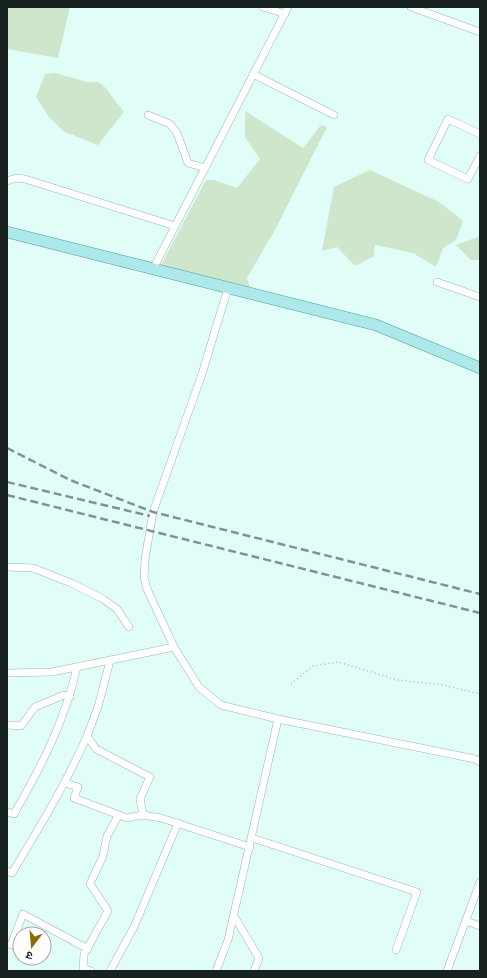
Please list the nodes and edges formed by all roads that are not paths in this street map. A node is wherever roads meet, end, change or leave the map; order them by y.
1 (263, 7) edge
2 (411, 7) edge
3 (286, 10) edge
4 (480, 32) edge
5 (253, 74) junction
6 (148, 115) dead end
7 (334, 115) dead end
8 (480, 134) edge
9 (480, 157) edge
10 (205, 168) junction
11 (7, 181) edge
12 (175, 226) junction
13 (7, 232) edge
14 (153, 269) junction
15 (436, 282) dead end
16 (228, 288) junction
17 (480, 297) edge
18 (480, 368) edge
19 (7, 567) edge
20 (129, 627) dead end
21 (174, 647) junction
22 (110, 661) junction
23 (77, 667) junction
24 (7, 673) edge
25 (70, 697) junction
26 (278, 719) junction
27 (7, 725) edge
28 (87, 736) junction
29 (480, 762) edge
30 (66, 783) junction
31 (7, 812) edge
32 (142, 815) junction
33 (117, 818) dead end
34 (178, 823) junction
35 (252, 838) junction
36 (250, 847) junction
37 (7, 870) edge
38 (480, 882) edge
39 (234, 916) junction
40 (466, 921) junction
41 (480, 926) edge
42 (11, 945) dead end
43 (88, 949) junction
44 (396, 950) dead end
45 (91, 971) edge
46 (110, 971) edge
47 (216, 971) edge
48 (254, 971) edge
49 (447, 971) edge

1 - 3 street
2 - 4 street
3 - 5 street
5 - 7 street
5 - 10 street
6 - 10 street
8 - 9 street
10 - 12 street
11 - 12 street
12 - 14 street
13 - 14 main road
14 - 16 main road
15 - 17 street
16 - 18 main road
16 - 21 street
19 - 20 street
21 - 22 street
21 - 26 street
22 - 23 street
22 - 28 street
23 - 24 street
23 - 25 street
25 - 27 street
25 - 31 street
26 - 29 street
26 - 35 street
28 - 30 street
28 - 32 street
30 - 32 street
30 - 37 street
32 - 34 street
33 - 43 street
34 - 36 street
34 - 46 street
35 - 36 street
35 - 44 street
36 - 39 street
38 - 40 street
39 - 47 street
39 - 48 street
40 - 41 street
40 - 49 street
42 - 43 street
43 - 45 street

